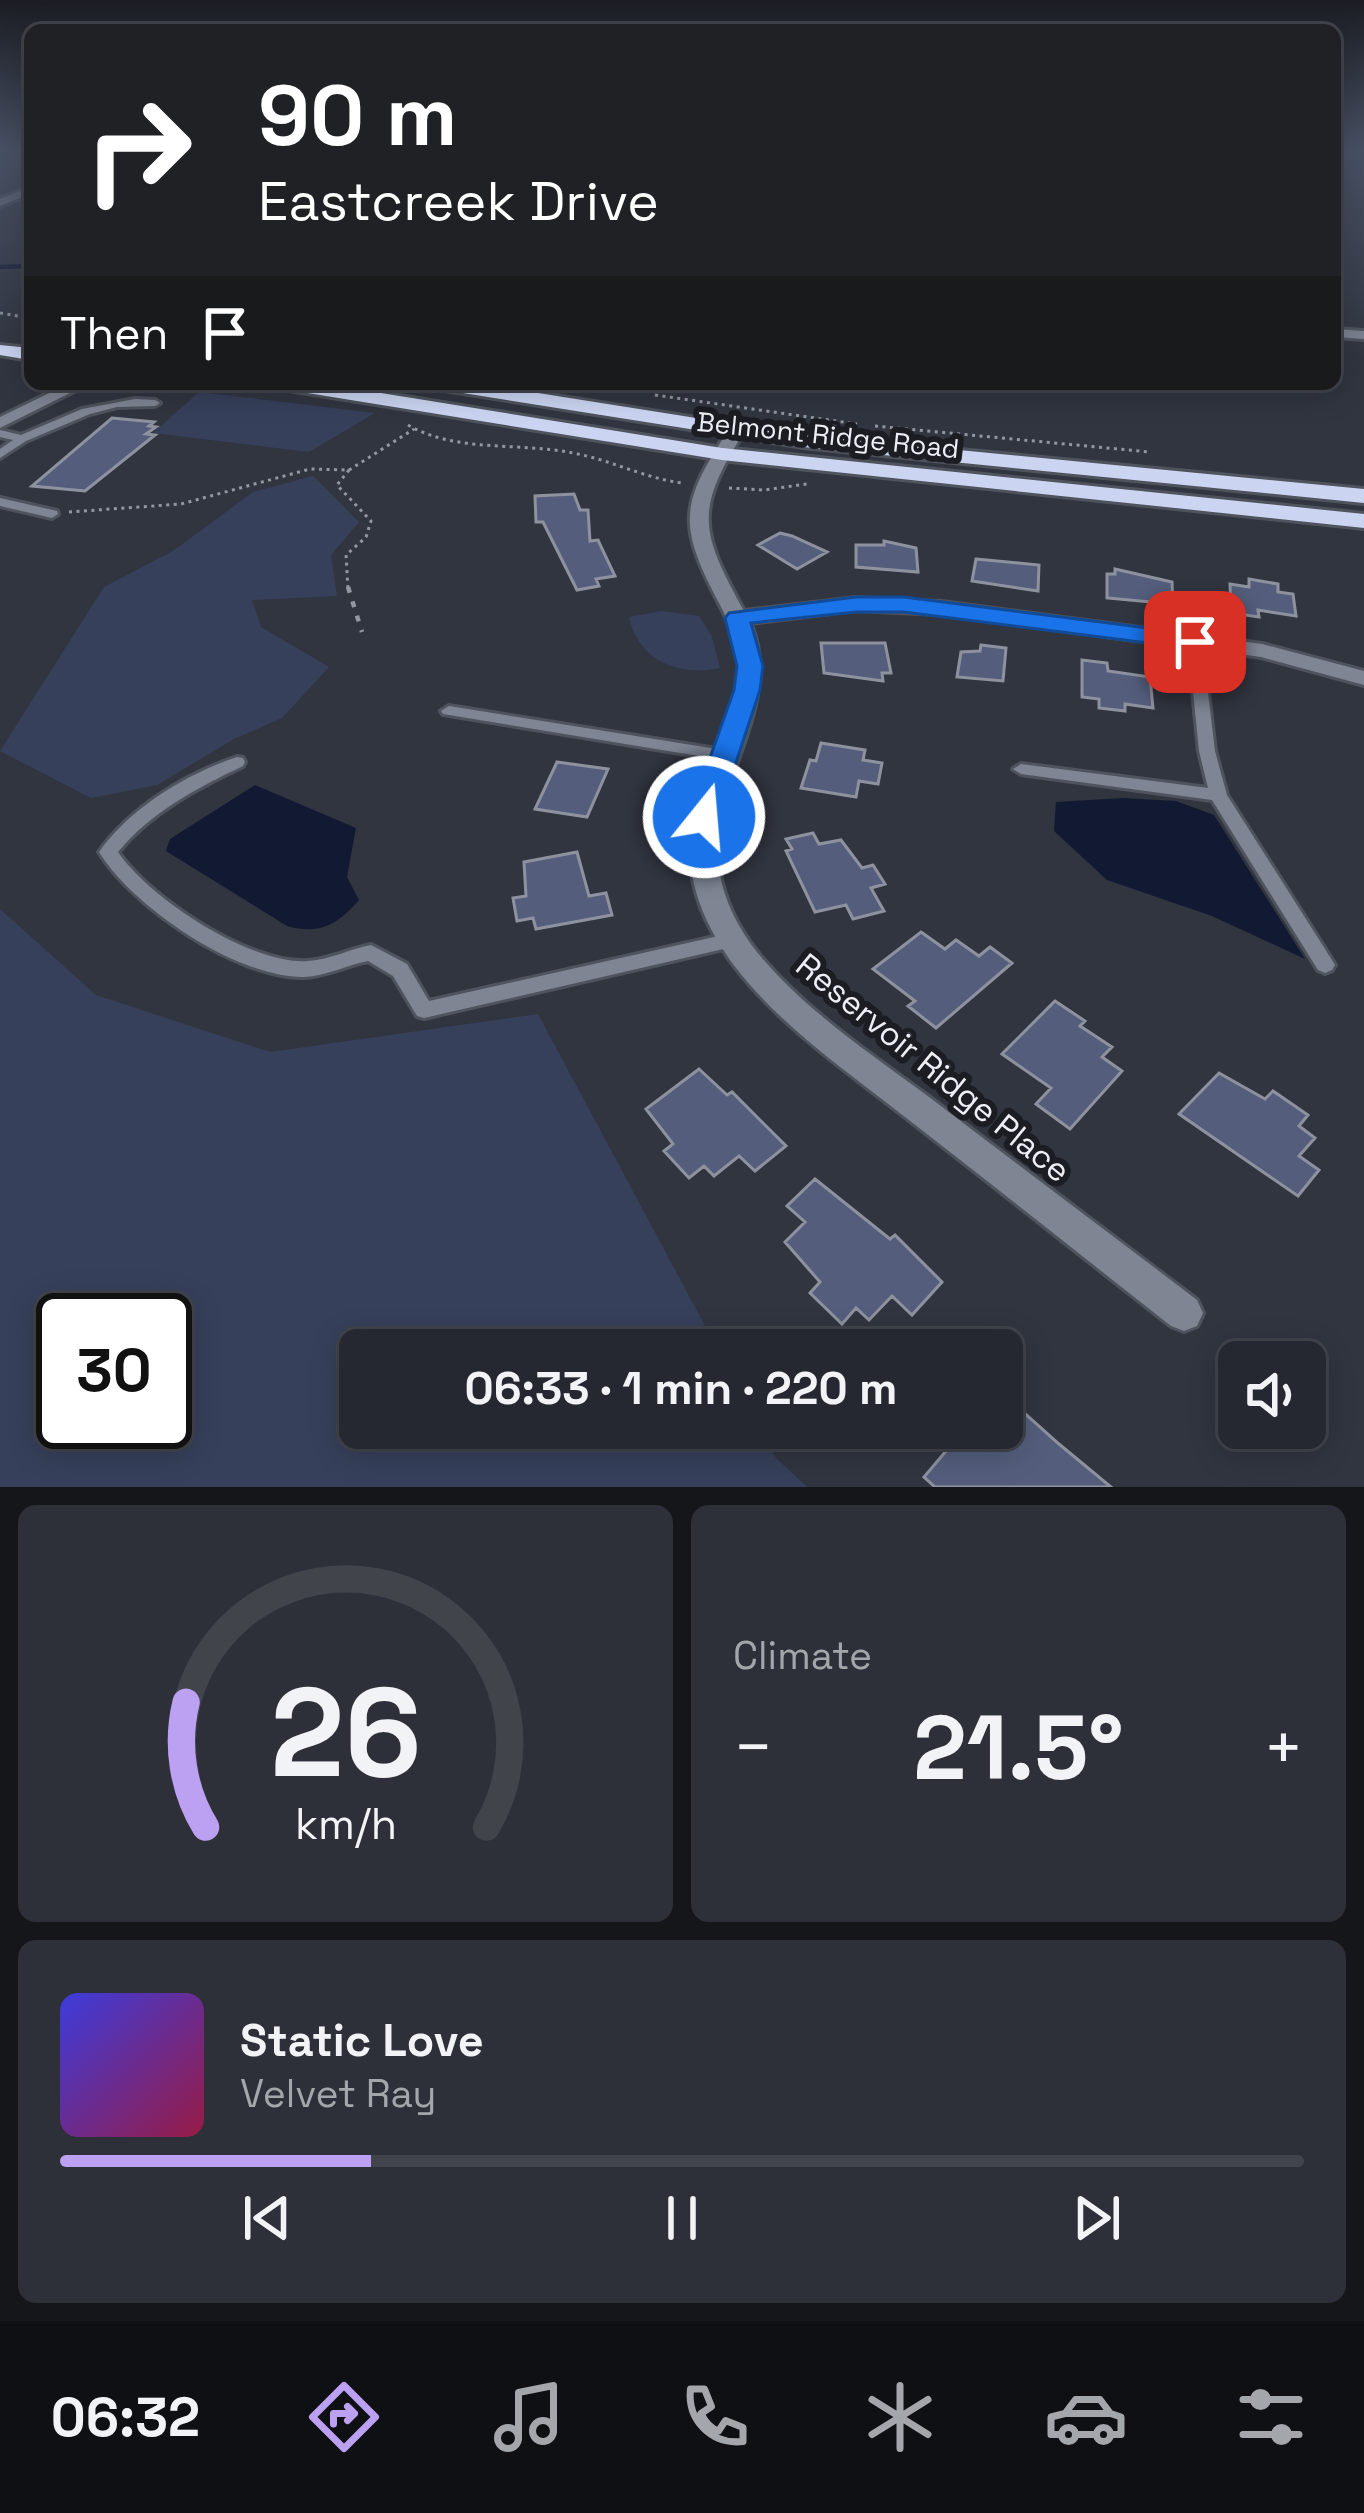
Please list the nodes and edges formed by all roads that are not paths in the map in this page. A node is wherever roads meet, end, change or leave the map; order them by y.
1 (68, 390) edge
2 (334, 390) edge
3 (473, 390) edge
4 (155, 403) dead end
5 (0, 423) edge
6 (0, 433) edge
7 (22, 440) junction
8 (729, 443) junction
9 (0, 454) edge
10 (1364, 496) edge
11 (0, 502) edge
12 (52, 514) road end
13 (1364, 521) edge
14 (737, 618) junction
15 (1195, 642) junction
16 (1364, 678) edge
17 (449, 711) dead end
18 (723, 755) junction
19 (237, 762) dead end
20 (1021, 769) dead end
21 (1218, 795) junction
22 (732, 940) junction
23 (1324, 964) dead end
24 (1184, 1313) dead end

1 - 5 street
2 - 8 main road, Belmont Ridge Road
3 - 8 main road, Belmont Ridge Road
4 - 7 lane
6 - 7 lane
7 - 9 lane
8 - 10 main road, Belmont Ridge Road
8 - 13 main road, Belmont Ridge Road
8 - 14 street, Reservoir Ridge Place
11 - 12 lane
14 - 15 street
14 - 18 street, Reservoir Ridge Place
15 - 16 street
15 - 21 lane
17 - 18 lane
18 - 22 street, Reservoir Ridge Place
19 - 22 lane
20 - 21 lane
21 - 23 lane
22 - 24 street, Reservoir Ridge Place

